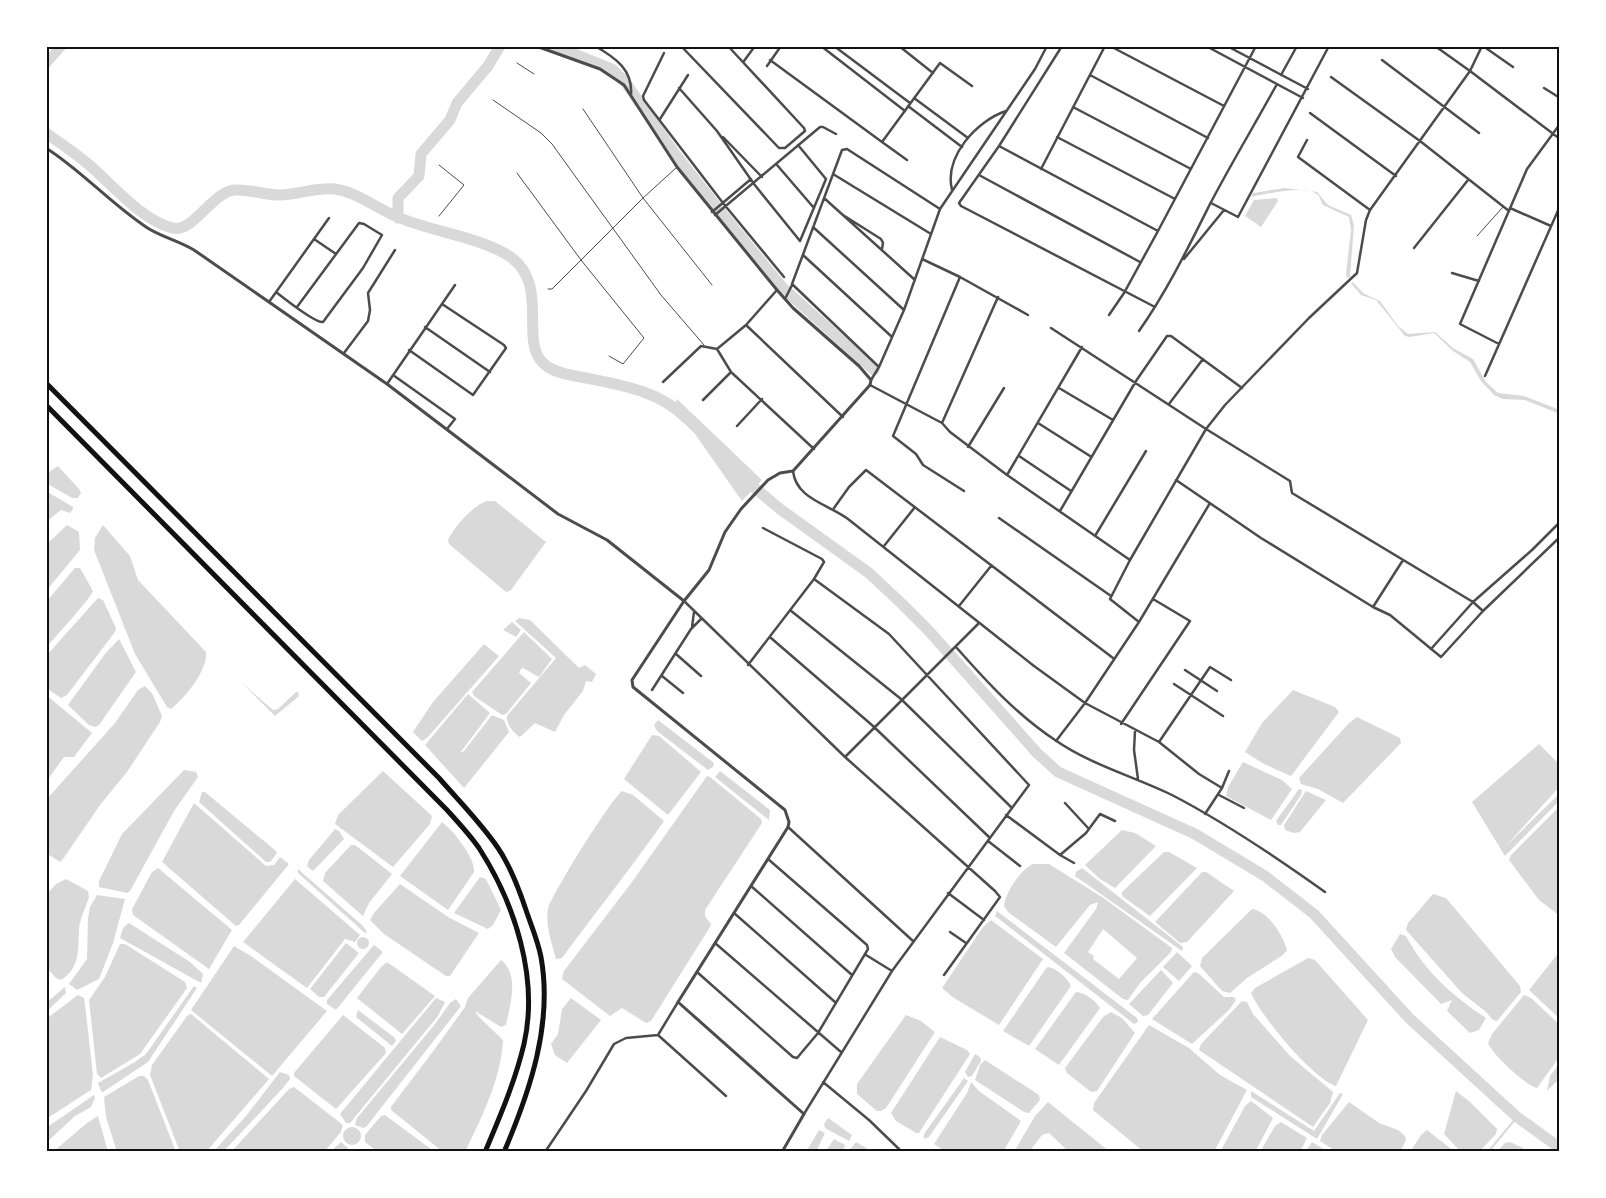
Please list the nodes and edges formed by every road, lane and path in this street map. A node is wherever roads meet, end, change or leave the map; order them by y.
1 (536, 46) edge
2 (596, 46) edge
3 (681, 46) edge
4 (728, 46) edge
5 (755, 46) edge
6 (781, 46) edge
7 (821, 46) edge
8 (834, 46) edge
9 (899, 46) edge
10 (1047, 46) edge
11 (1062, 46) edge
12 (1105, 46) edge
13 (1110, 46) edge
14 (1206, 46) edge
15 (1227, 46) edge
16 (1256, 46) edge
17 (1296, 46) edge
18 (1329, 46) edge
19 (1435, 46) edge
20 (1482, 46) edge
21 (664, 53) dead end
22 (1250, 58) junction
23 (770, 60) junction
24 (1382, 60) dead end
25 (744, 61) junction
26 (517, 63) dead end
27 (767, 66) dead end
28 (1245, 67) junction
29 (1513, 67) dead end
30 (1470, 71) junction
31 (932, 73) junction
32 (534, 74) dead end
33 (1090, 75) junction
34 (1281, 75) junction
35 (688, 76) dead end
36 (1332, 77) dead end
37 (1277, 84) junction
38 (972, 86) dead end
39 (679, 88) junction
40 (1544, 88) dead end
41 (1308, 89) junction
42 (632, 94) junction
43 (914, 98) junction
44 (1303, 98) junction
45 (1560, 98) edge
46 (493, 100) dead end
47 (909, 105) junction
48 (1224, 106) junction
49 (1073, 107) junction
50 (1445, 107) junction
51 (583, 109) dead end
52 (905, 110) junction
53 (1006, 111) junction
54 (1310, 113) dead end
55 (660, 119) junction
56 (1560, 124) edge
57 (717, 131) junction
58 (1479, 133) dead end
59 (836, 134) dead end
60 (1553, 134) junction
61 (1057, 137) junction
62 (968, 138) junction
63 (1208, 138) junction
64 (1560, 139) edge
65 (1307, 140) dead end
66 (1420, 141) junction
67 (882, 142) junction
68 (798, 145) junction
69 (999, 146) junction
70 (962, 147) junction
71 (46, 148) edge
72 (908, 160) dead end
73 (777, 165) junction
74 (439, 166) dead end
75 (677, 167) junction
76 (1041, 169) junction
77 (1191, 169) junction
78 (517, 173) dead end
79 (833, 174) junction
80 (979, 174) junction
81 (762, 176) junction
82 (1396, 176) junction
83 (751, 179) junction
84 (1468, 180) junction
85 (754, 184) junction
86 (952, 190) junction
87 (643, 198) junction
88 (824, 198) junction
89 (1175, 199) junction
90 (1211, 203) junction
91 (722, 204) junction
92 (1560, 206) edge
93 (1504, 207) junction
94 (724, 208) junction
95 (814, 208) junction
96 (940, 209) junction
97 (1510, 209) junction
98 (1224, 210) junction
99 (1370, 210) junction
100 (712, 212) junction
101 (840, 213) junction
102 (439, 216) dead end
103 (715, 216) junction
104 (329, 218) dead end
105 (1551, 226) junction
106 (813, 227) junction
107 (614, 229) junction
108 (1158, 231) junction
109 (931, 234) junction
110 (1477, 236) dead end
111 (314, 239) junction
112 (1414, 248) dead end
113 (882, 249) junction
114 (395, 250) dead end
115 (336, 254) junction
116 (803, 254) junction
117 (922, 259) junction
118 (581, 260) junction
119 (1140, 262) junction
120 (1180, 264) junction
121 (1452, 273) dead end
122 (784, 277) dead end
123 (960, 277) junction
124 (915, 280) junction
125 (1479, 281) junction
126 (455, 285) dead end
127 (712, 285) dead end
128 (792, 285) junction
129 (548, 289) dead end
130 (777, 290) junction
131 (276, 292) junction
132 (1124, 293) junction
133 (998, 298) junction
134 (785, 299) junction
135 (269, 302) junction
136 (442, 304) junction
137 (1156, 307) junction
138 (297, 308) junction
139 (904, 310) junction
140 (1028, 315) dead end
141 (1109, 315) dead end
142 (746, 325) junction
143 (425, 327) junction
144 (1051, 328) dead end
145 (1139, 331) dead end
146 (892, 337) junction
147 (1499, 344) junction
148 (705, 346) junction
149 (1082, 347) junction
150 (717, 349) junction
151 (410, 350) junction
152 (344, 353) junction
153 (609, 356) dead end
154 (1203, 359) junction
155 (880, 367) junction
156 (490, 372) junction
157 (731, 372) junction
158 (393, 375) junction
159 (1486, 376) dead end
160 (871, 380) junction
161 (663, 382) dead end
162 (1136, 382) junction
163 (46, 383) edge
164 (387, 384) junction
165 (870, 385) junction
166 (1004, 388) dead end
167 (1059, 388) junction
168 (1242, 388) junction
169 (762, 399) junction
170 (703, 400) dead end
171 (908, 404) junction
172 (1169, 404) junction
173 (46, 405) edge
174 (844, 417) junction
175 (1113, 420) junction
176 (942, 423) junction
177 (1038, 423) junction
178 (737, 426) dead end
179 (447, 429) junction
180 (1206, 429) junction
181 (968, 447) junction
182 (814, 448) junction
183 (1146, 451) dead end
184 (1019, 456) junction
185 (1090, 456) junction
186 (793, 470) junction
187 (1007, 475) junction
188 (1176, 480) junction
189 (964, 491) dead end
190 (1071, 491) junction
191 (1210, 503) junction
192 (915, 507) junction
193 (834, 508) junction
194 (1060, 512) junction
195 (999, 518) dead end
196 (1560, 522) edge
197 (763, 528) dead end
198 (1095, 536) junction
199 (1560, 538) edge
200 (884, 546) junction
201 (1130, 560) junction
202 (1403, 560) junction
203 (991, 566) junction
204 (814, 579) junction
205 (1111, 596) junction
206 (1153, 599) junction
207 (684, 601) junction
208 (1473, 602) junction
209 (959, 607) junction
210 (1374, 608) junction
211 (790, 610) junction
212 (694, 611) junction
213 (1483, 611) junction
214 (701, 618) junction
215 (1139, 622) junction
216 (978, 624) junction
217 (691, 629) junction
218 (771, 638) junction
219 (955, 648) junction
220 (1430, 649) junction
221 (676, 654) junction
222 (1114, 658) junction
223 (748, 665) junction
224 (1185, 670) dead end
225 (928, 674) junction
226 (662, 676) junction
227 (702, 676) dead end
228 (1202, 680) junction
229 (1231, 680) dead end
230 (1174, 684) dead end
231 (652, 690) dead end
232 (1217, 691) dead end
233 (684, 693) dead end
234 (1192, 695) junction
235 (901, 699) junction
236 (1082, 701) junction
237 (1223, 716) dead end
238 (1121, 724) junction
239 (873, 726) junction
240 (1135, 730) junction
241 (1056, 741) junction
242 (1159, 742) junction
243 (845, 756) junction
244 (1229, 771) dead end
245 (1138, 780) junction
246 (1222, 788) junction
247 (1219, 795) junction
248 (1065, 803) dead end
249 (1011, 807) junction
250 (1244, 808) dead end
251 (1205, 814) junction
252 (1006, 815) junction
253 (1115, 821) dead end
254 (788, 827) junction
255 (1089, 829) junction
256 (988, 839) junction
257 (1060, 855) junction
258 (768, 859) junction
259 (1074, 863) dead end
260 (968, 866) junction
261 (1020, 866) dead end
262 (751, 886) junction
263 (1326, 892) dead end
264 (948, 893) junction
265 (734, 914) junction
266 (984, 920) junction
267 (950, 932) dead end
268 (913, 941) junction
269 (715, 943) junction
270 (966, 943) junction
271 (867, 955) junction
272 (892, 971) junction
273 (697, 972) junction
274 (852, 974) junction
275 (944, 975) dead end
276 (678, 1002) junction
277 (835, 1002) junction
278 (818, 1033) junction
279 (658, 1036) junction
280 (841, 1052) junction
281 (823, 1082) junction
282 (726, 1096) dead end
283 (804, 1114) junction
284 (899, 1149) dead end
285 (783, 1151) edge
286 (485, 1152) edge
287 (504, 1152) edge
288 (545, 1152) edge

1 - 42 street
2 - 42 street
3 - 25 street
4 - 25 street
5 - 25 street
6 - 23 street
7 - 52 street
8 - 47 street
9 - 31 street
10 - 53 street
11 - 69 street
12 - 33 street
13 - 48 street
14 - 28 street
15 - 22 street
16 - 22 street
17 - 34 street
18 - 41 street
19 - 30 street
20 - 29 street
20 - 30 street
21 - 55 street
22 - 28 street
22 - 34 street
23 - 27 street
23 - 67 street
24 - 50 street
26 - 32 lane
28 - 37 street
28 - 48 street
30 - 50 street
30 - 60 street
31 - 38 street
31 - 43 street
33 - 49 street
33 - 63 street
34 - 41 street
35 - 39 street
36 - 66 street
37 - 44 street
37 - 90 street
39 - 55 street
39 - 57 street
40 - 45 street
41 - 44 street
42 - 75 street
43 - 47 street
43 - 62 street
44 - 98 street
46 - 107 lane
47 - 52 street
47 - 70 street
48 - 63 street
49 - 61 street
49 - 77 street
50 - 58 street
50 - 66 street
51 - 87 lane
52 - 67 street
53 - 62 street
53 - 86 street
54 - 82 street
55 - 91 street
56 - 60 street
57 - 81 street
57 - 83 street
59 - 68 street
60 - 64 street
60 - 97 street
61 - 76 street
61 - 89 street
62 - 70 street
63 - 77 street
65 - 99 street
66 - 82 street
66 - 84 street
67 - 72 street
68 - 73 street
68 - 95 street
69 - 76 street
69 - 80 street
70 - 86 street
71 - 135 street
73 - 81 street
73 - 95 street
74 - 102 lane
75 - 87 lane
75 - 100 street
76 - 108 street
77 - 89 street
78 - 118 lane
79 - 88 street
79 - 96 street
79 - 109 street
80 - 119 street
80 - 132 street
81 - 85 street
82 - 99 street
83 - 85 street
83 - 91 street
84 - 93 street
84 - 112 street
85 - 94 street
85 - 95 street
86 - 96 street
87 - 107 lane
87 - 127 lane
88 - 101 street
88 - 106 street
89 - 108 street
90 - 98 street
90 - 120 street
91 - 94 street
91 - 100 street
92 - 105 street
93 - 97 street
93 - 110 lane
94 - 103 street
94 - 122 street
96 - 109 street
97 - 105 street
97 - 125 street
98 - 120 street
99 - 168 street
100 - 103 street
101 - 113 street
101 - 113 street
103 - 130 street
104 - 111 street
105 - 147 street
106 - 116 street
106 - 139 street
107 - 118 lane
107 - 148 lane
108 - 119 street
109 - 117 street
111 - 115 street
111 - 131 street
113 - 124 street
114 - 152 street
115 - 138 street
115 - 138 street
116 - 128 street
116 - 146 street
117 - 123 street
117 - 124 street
118 - 129 lane
118 - 153 lane
119 - 132 street
120 - 137 street
121 - 125 street
123 - 133 street
123 - 171 street
124 - 139 street
125 - 147 street
126 - 136 street
128 - 134 street
128 - 155 street
130 - 134 street
130 - 142 street
131 - 135 street
131 - 138 street
132 - 137 street
132 - 141 street
133 - 140 street
133 - 176 street
134 - 160 street
135 - 152 street
136 - 143 street
136 - 156 street
137 - 145 street
139 - 146 street
142 - 150 street
142 - 174 street
143 - 151 street
143 - 156 street
144 - 149 street
146 - 155 street
147 - 159 street
148 - 150 street
148 - 161 street
149 - 162 street
149 - 167 street
150 - 157 street
151 - 156 street
151 - 158 street
152 - 164 street
154 - 162 street
154 - 168 street
154 - 172 street
155 - 160 street
157 - 169 street
157 - 170 street
158 - 164 street
158 - 179 street
160 - 165 street
162 - 172 street
162 - 175 street
163 - 287 highway
164 - 179 street
165 - 171 street
165 - 174 street
166 - 181 street
167 - 175 street
167 - 177 street
168 - 180 street
169 - 178 street
169 - 182 street
171 - 176 street
171 - 189 street
172 - 180 street
173 - 286 highway
174 - 182 street
175 - 185 street
176 - 181 street
177 - 184 street
177 - 185 street
179 - 207 street
180 - 188 street
180 - 202 street
181 - 187 street
182 - 186 street
183 - 198 street
184 - 187 street
184 - 190 street
185 - 190 street
186 - 193 street
186 - 207 street
187 - 194 street
188 - 191 street
188 - 201 street
190 - 194 street
191 - 206 street
191 - 210 street
192 - 193 street
192 - 200 street
192 - 203 street
193 - 200 street
194 - 198 street
195 - 205 street
196 - 208 street
197 - 204 street
198 - 201 street
199 - 213 street
200 - 209 street
201 - 205 street
202 - 208 street
202 - 210 street
203 - 209 street
203 - 222 street
204 - 211 street
204 - 225 street
205 - 215 street
206 - 215 street
206 - 238 street
207 - 212 street
207 - 254 street
208 - 213 street
208 - 220 street
209 - 216 street
210 - 220 street
211 - 218 street
211 - 235 street
212 - 214 street
212 - 217 street
213 - 220 street
214 - 217 street
214 - 223 street
215 - 222 street
216 - 219 street
216 - 236 street
217 - 221 street
218 - 223 street
218 - 239 street
219 - 225 street
219 - 241 street
221 - 226 street
221 - 227 street
222 - 236 street
223 - 243 street
224 - 228 street
225 - 235 street
225 - 249 street
226 - 231 street
226 - 233 street
228 - 229 street
228 - 232 street
228 - 234 street
230 - 234 street
234 - 237 street
234 - 242 street
235 - 239 street
235 - 249 street
236 - 238 street
236 - 241 street
238 - 240 street
239 - 243 street
239 - 256 street
240 - 242 street
240 - 245 street
241 - 245 street
242 - 246 street
243 - 260 street
244 - 246 street
245 - 251 street
246 - 247 street
247 - 250 street
247 - 251 street
248 - 255 street
249 - 252 street
251 - 263 street
252 - 256 street
252 - 257 street
253 - 255 street
254 - 258 street
254 - 268 street
255 - 257 street
256 - 260 street
256 - 261 street
257 - 259 street
258 - 262 street
258 - 271 street
260 - 264 street
260 - 266 street
262 - 265 street
262 - 274 street
264 - 266 street
264 - 268 street
265 - 269 street
265 - 277 street
266 - 270 street
267 - 270 street
268 - 272 street
269 - 273 street
269 - 278 street
270 - 275 street
271 - 272 street
271 - 274 street
272 - 280 street
273 - 276 street
273 - 278 street
274 - 277 street
276 - 279 street
276 - 283 street
277 - 278 street
278 - 280 street
279 - 282 street
279 - 288 street
280 - 281 street
281 - 283 street
281 - 284 street
283 - 285 street

